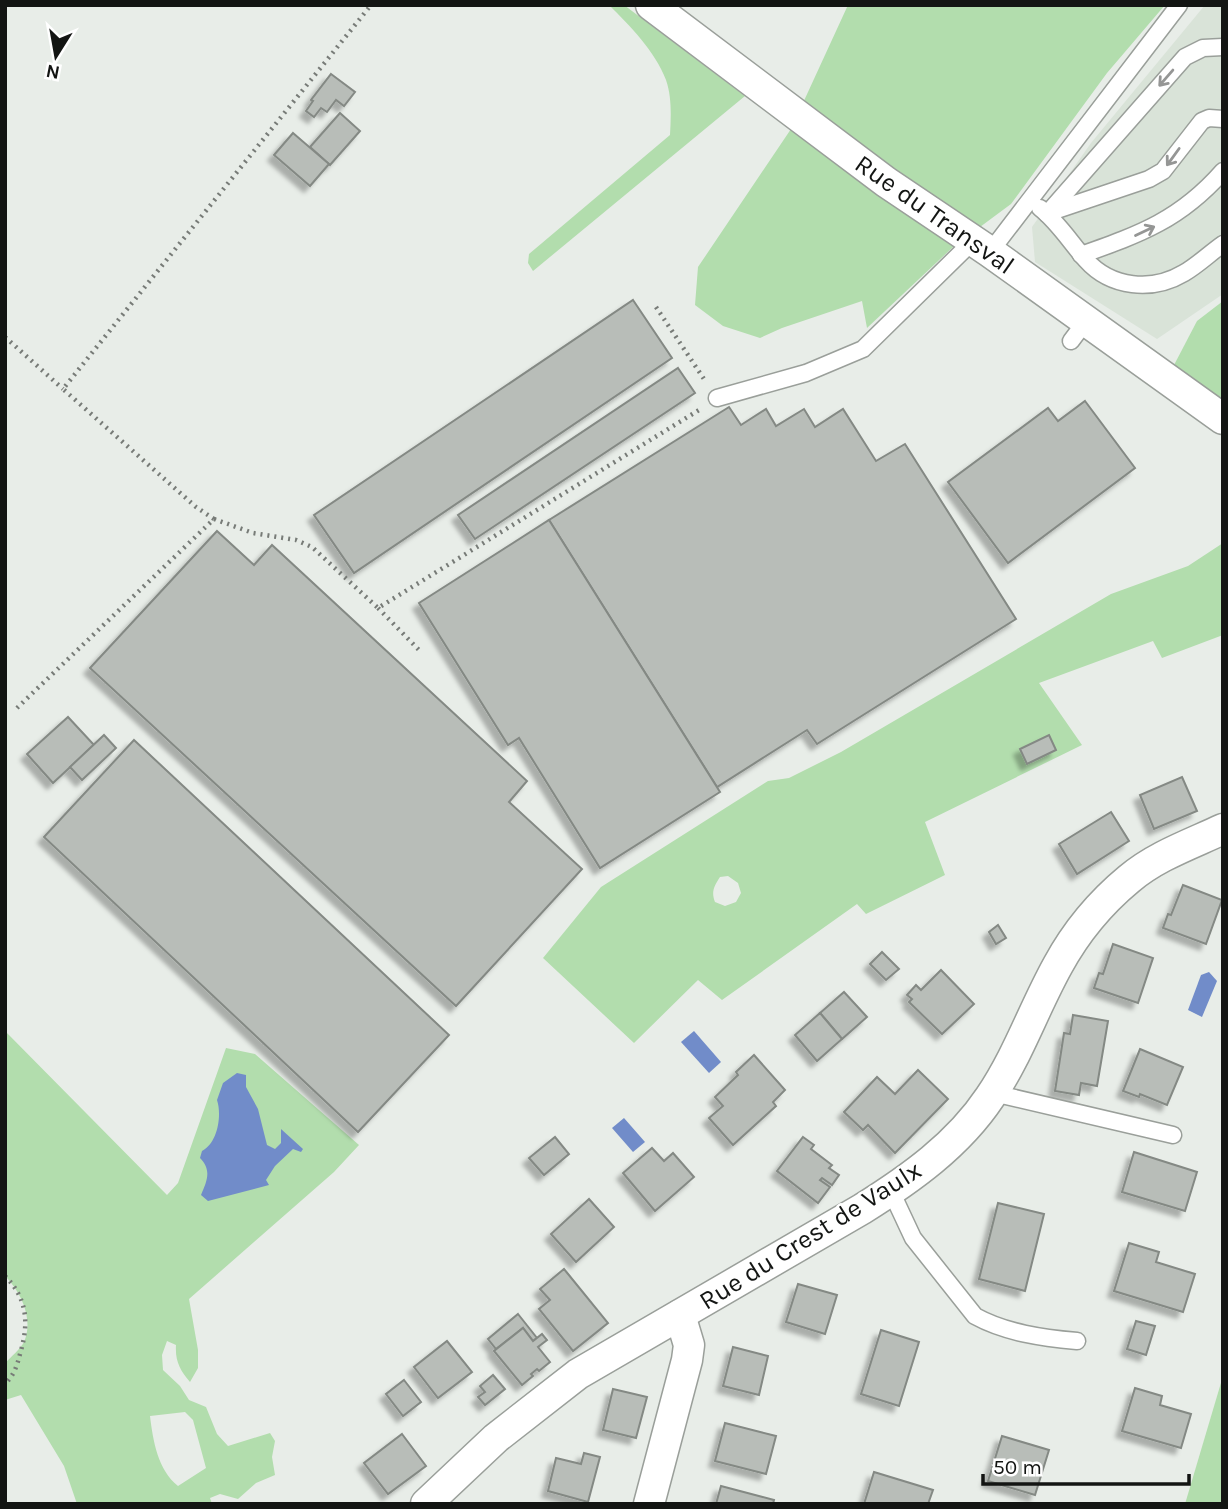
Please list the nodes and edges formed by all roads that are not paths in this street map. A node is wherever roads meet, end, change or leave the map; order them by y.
1 (651, 5) edge
2 (1179, 5) edge
3 (1223, 47) edge
4 (1223, 119) edge
5 (1223, 171) edge
6 (1030, 200) junction
7 (1047, 214) junction
8 (1223, 244) edge
9 (982, 247) junction
10 (1081, 255) junction
11 (717, 398) road end
12 (1223, 419) edge
13 (1223, 829) edge
14 (993, 1093) junction
15 (1173, 1135) dead end
16 (891, 1191) junction
17 (680, 1315) junction
18 (1077, 1341) dead end
19 (426, 1504) edge
20 (649, 1504) edge

1 - 9 street, Rue du Transval
2 - 6 lane
3 -> 7 lane
4 -> 7 lane
10 -> 5 lane
6 - 7 lane
6 - 9 lane
7 - 10 lane
8 - 10 lane
9 - 11 lane
9 - 12 street, Rue du Transval
13 - 14 street, Rue du Crest de Vaulx
14 - 15 lane
14 - 16 street, Rue du Crest de Vaulx
16 - 17 street, Rue du Crest de Vaulx
16 - 18 lane
17 - 19 street, Rue du Crest de Vaulx
17 - 20 street

